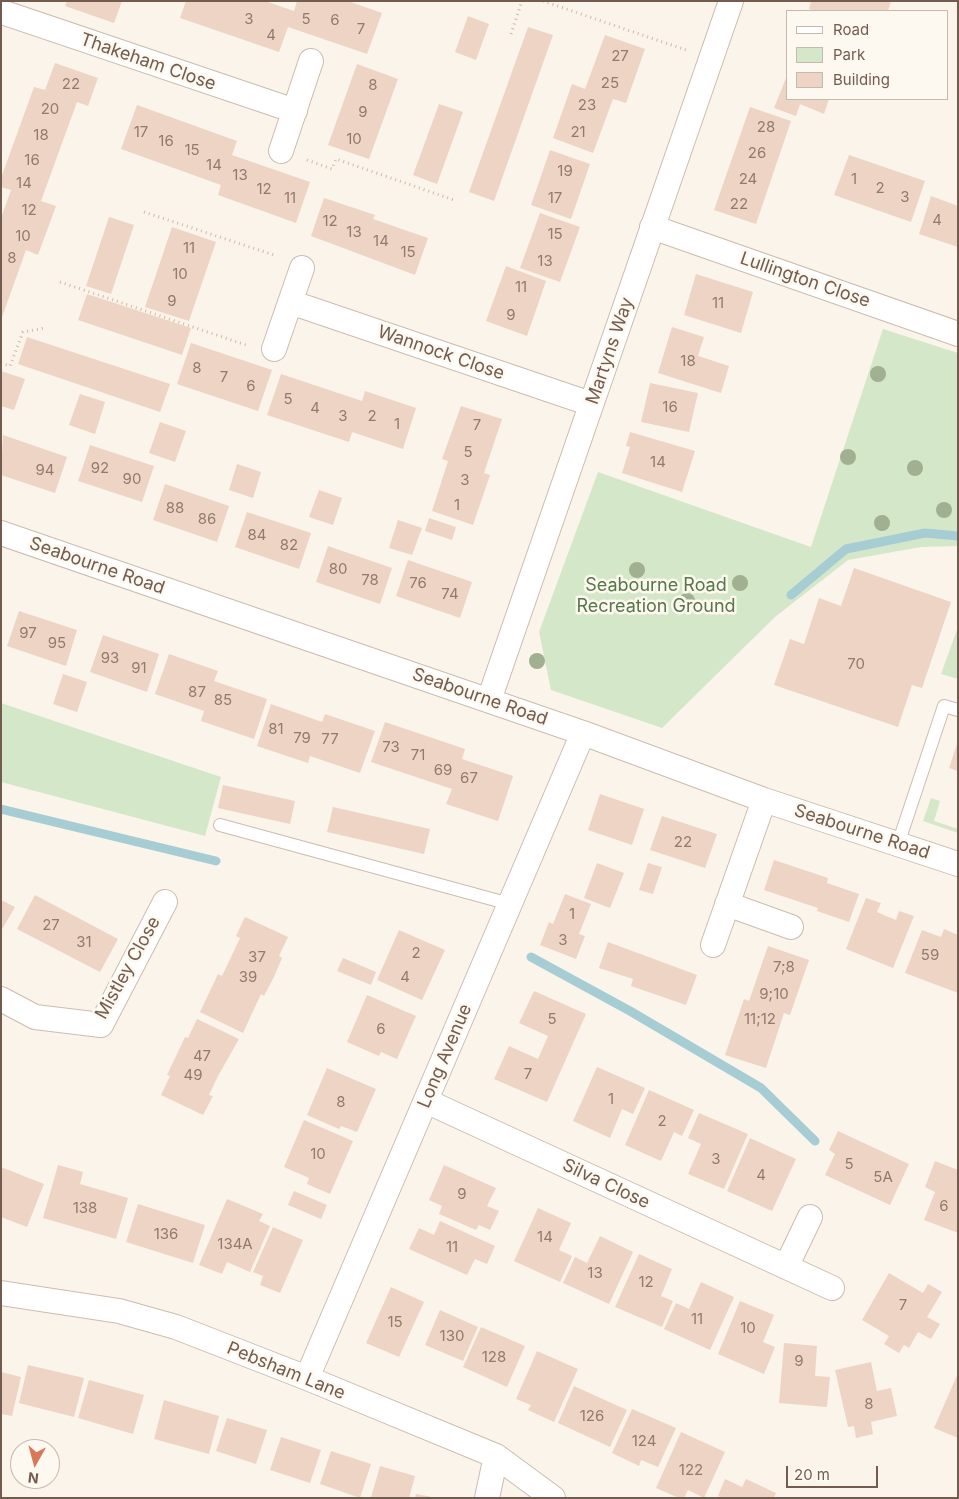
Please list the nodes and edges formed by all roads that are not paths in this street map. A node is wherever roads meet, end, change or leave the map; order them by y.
1 (730, 1) edge
2 (3, 9) edge
3 (312, 61) dead end
4 (295, 111) junction
5 (281, 151) dead end
6 (652, 227) junction
7 (302, 268) road end
8 (290, 302) junction
9 (958, 334) edge
10 (274, 349) dead end
11 (591, 404) junction
12 (1, 533) edge
13 (489, 700) junction
14 (958, 710) edge
15 (583, 733) junction
16 (764, 800) junction
17 (220, 825) dead end
18 (898, 844) junction
19 (958, 864) edge
20 (165, 902) dead end
21 (510, 904) junction
22 (727, 904) junction
23 (791, 927) dead end
24 (713, 945) dead end
25 (1, 999) edge
26 (426, 1101) junction
27 (810, 1217) dead end
28 (786, 1267) junction
29 (832, 1288) dead end
30 (1, 1292) edge
31 (307, 1378) junction
32 (496, 1456) junction
33 (487, 1498) edge
34 (553, 1498) edge

1 - 6 street, Martyns Way
2 - 4 street, Thakeham Close
3 - 4 street
4 - 5 street
6 - 9 street, Lullington Close
6 - 11 street, Martyns Way
7 - 8 street
8 - 10 street
8 - 11 street, Wannock Close
11 - 13 street, Martyns Way
12 - 13 street, Seabourne Road
13 - 15 street, Seabourne Road
14 - 18 lane
15 - 16 street, Seabourne Road
15 - 21 street, Long Avenue
16 - 18 street, Seabourne Road
16 - 22 street
17 - 21 lane
18 - 19 street, Seabourne Road
20 - 25 street, Mistley Close
21 - 26 street, Long Avenue
22 - 23 street
22 - 24 street
26 - 28 street, Silva Close
26 - 31 street, Long Avenue
27 - 28 street
28 - 29 street, Silva Close
30 - 31 street, Pebsham Lane
31 - 32 street, Pebsham Lane
32 - 33 street
32 - 34 street, Pebsham Lane

